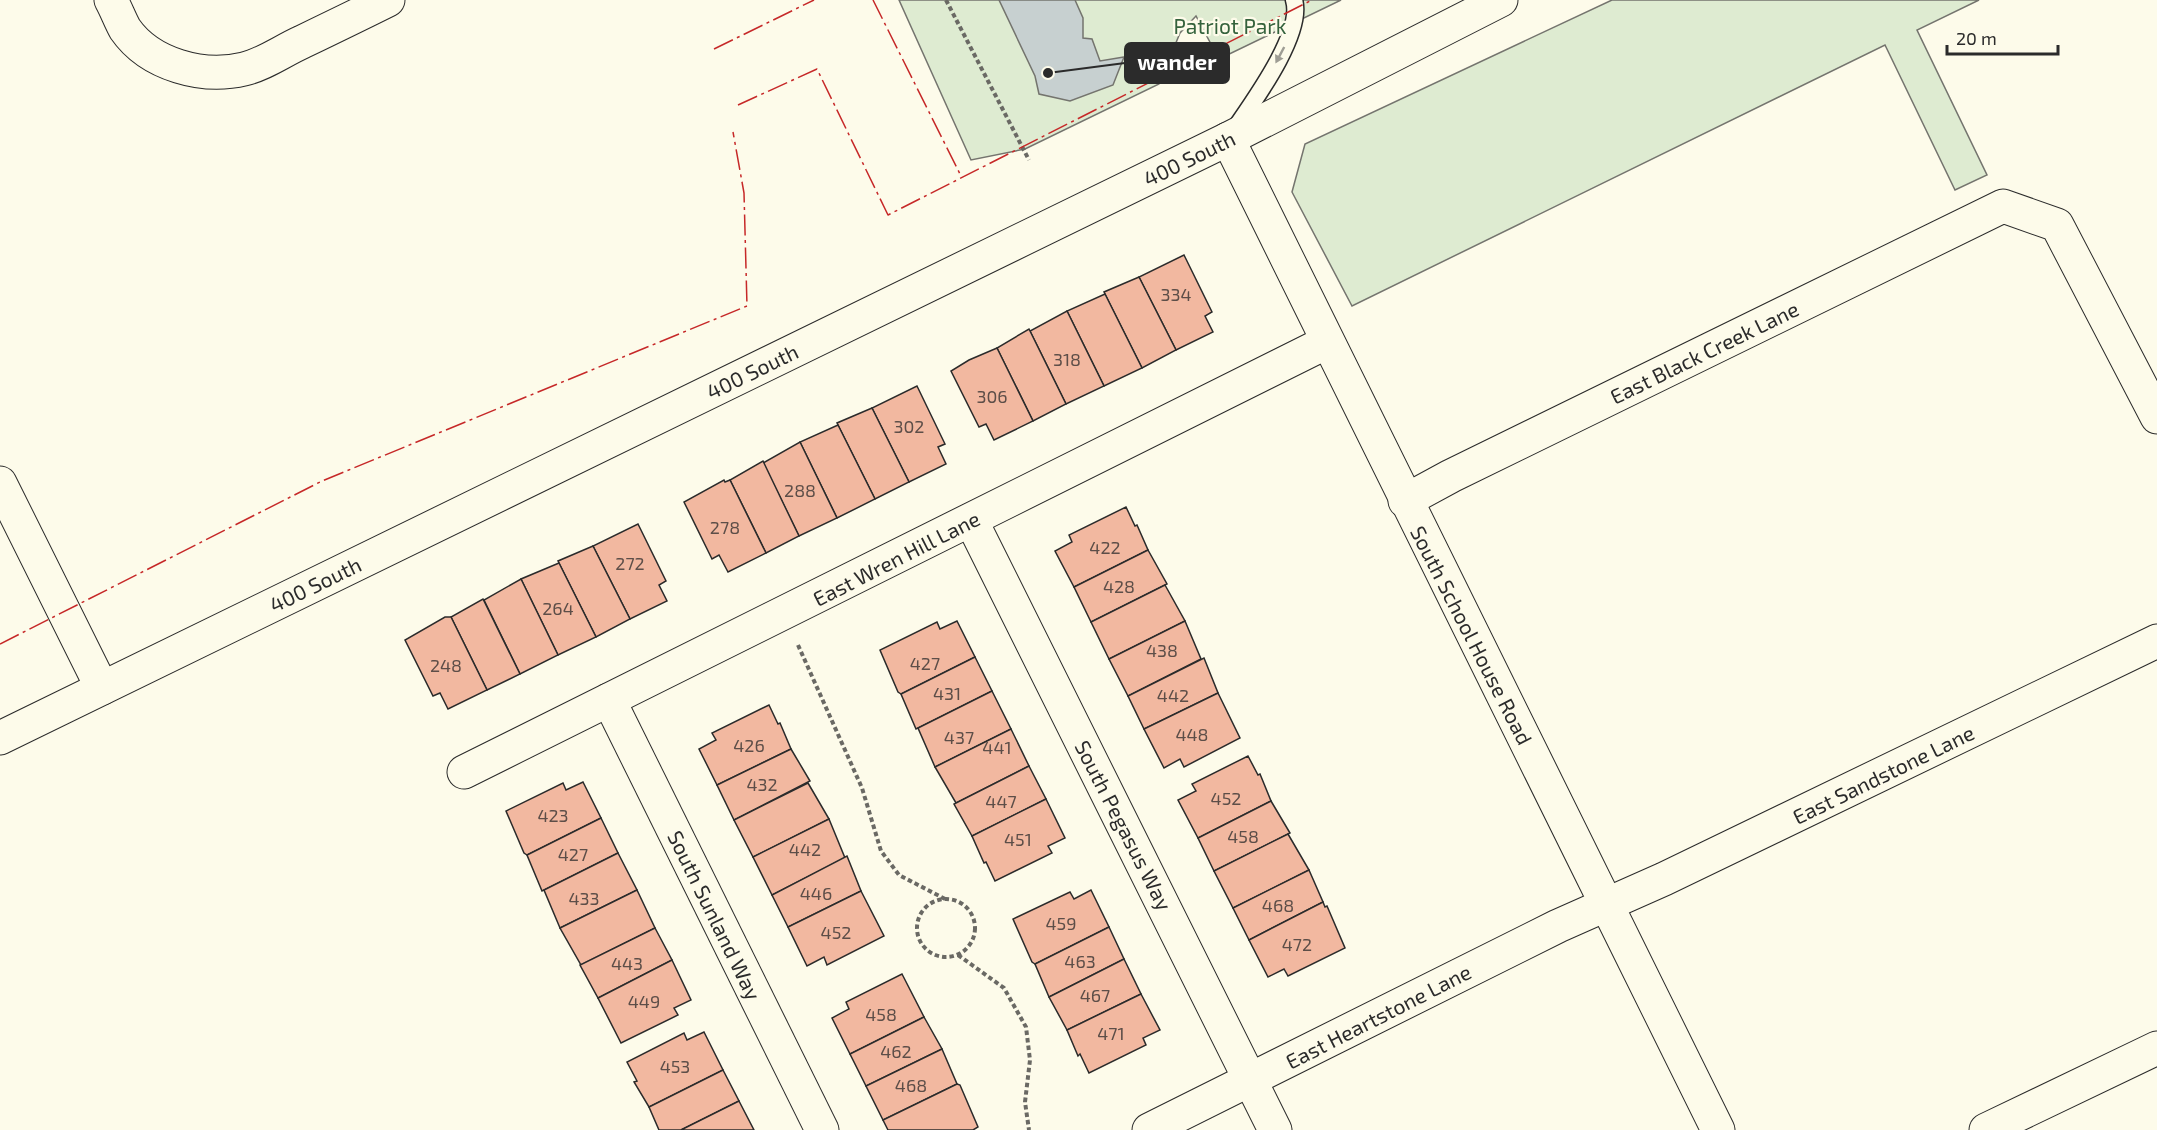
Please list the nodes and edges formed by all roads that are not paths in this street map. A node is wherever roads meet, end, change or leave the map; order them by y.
1 (111, 0) edge
2 (388, 0) edge
3 (1294, 0) edge
4 (1501, 0) edge
5 (1228, 139) junction
6 (1327, 342) junction
7 (2157, 417) edge
8 (0, 483) edge
9 (1406, 501) junction
10 (971, 520) junction
11 (2157, 641) edge
12 (102, 688) junction
13 (609, 700) junction
14 (0, 738) edge
15 (464, 772) dead end
16 (1608, 905) junction
17 (2157, 1048) edge
18 (1251, 1079) junction
19 (822, 1130) edge
20 (1149, 1130) edge
21 (1275, 1130) edge
22 (1718, 1130) edge
23 (1986, 1130) edge

1 - 2 street
3 -> 5 lane
4 - 5 street, 400 South
5 - 6 street, South School House Road
5 - 12 street, 400 South
6 - 9 street, South School House Road
6 - 10 street, East Wren Hill Lane
7 - 9 street, East Black Creek Lane
8 - 12 street
9 - 16 street, South School House Road
10 - 13 street, East Wren Hill Lane
10 - 18 street, South Pegasus Way
11 - 16 street, East Sandstone Lane
12 - 14 street, 400 South
13 - 15 street, East Wren Hill Lane
13 - 19 street, South Sunland Way
16 - 18 street, East Heartstone Lane
16 - 22 street, South School House Road
17 - 23 street
18 - 20 street, East Heartstone Lane
18 - 21 street, South Pegasus Way

